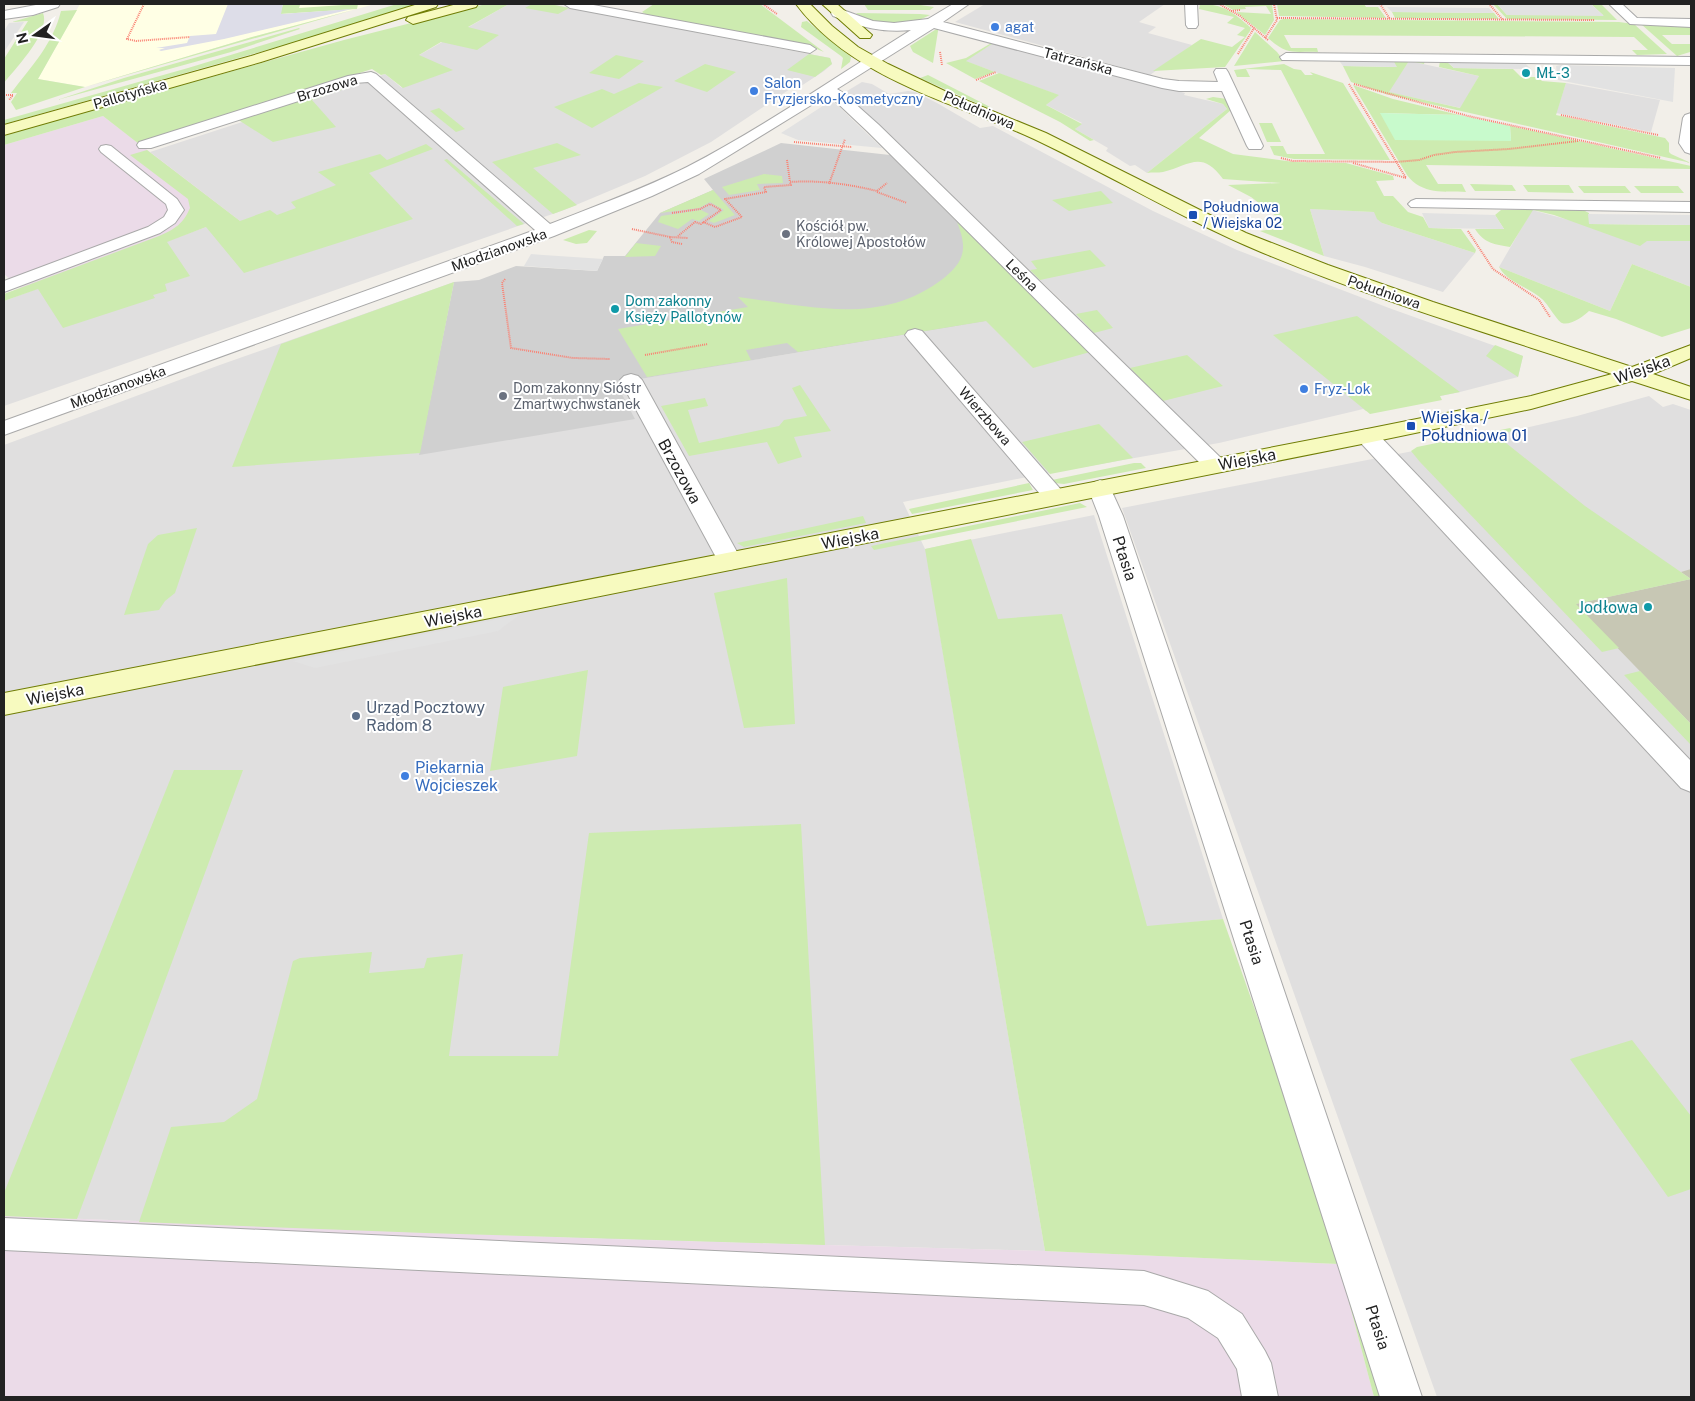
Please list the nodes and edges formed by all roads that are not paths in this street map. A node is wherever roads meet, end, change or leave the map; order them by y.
1 (53, 4) edge
2 (432, 4) edge
3 (471, 4) edge
4 (570, 4) edge
5 (803, 4) edge
6 (962, 4) edge
7 (1191, 4) edge
8 (1615, 4) edge
9 (642, 5) dead end
10 (834, 8) edge
11 (4, 15) edge
12 (624, 15) junction
13 (931, 23) junction
14 (1691, 23) edge
15 (1192, 25) dead end
16 (810, 50) dead end
17 (888, 50) junction
18 (1286, 57) road end
19 (904, 58) dead end
20 (256, 59) junction
21 (870, 60) junction
22 (1691, 61) edge
23 (1220, 70) dead end
24 (1228, 87) junction
25 (826, 90) junction
26 (985, 97) dead end
27 (1691, 118) edge
28 (4, 130) edge
29 (145, 145) dead end
30 (1255, 146) dead end
31 (106, 149) dead end
32 (1691, 149) edge
33 (1088, 160) junction
34 (1416, 204) dead end
35 (1691, 207) edge
36 (548, 232) junction
37 (4, 287) edge
38 (915, 335) dead end
39 (1691, 351) edge
40 (1632, 374) junction
41 (631, 380) road end
42 (1691, 394) edge
43 (4, 428) edge
44 (1367, 436) junction
45 (1216, 466) junction
46 (1100, 488) junction
47 (1055, 497) junction
48 (730, 561) junction
49 (4, 704) edge
50 (1691, 780) edge
51 (4, 1234) edge
52 (1260, 1397) edge
53 (1401, 1397) edge

1 - 11 street
2 - 20 street, Pallotyńska
3 - 20 street, Pallotyńska
4 - 12 lane
5 - 21 street, Południowa
6 - 13 street, Młodzianowska
7 - 15 lane
8 - 14 lane
9 - 12 lane
10 - 13 street
10 - 17 street
12 - 16 lane
13 - 17 street, Młodzianowska
13 - 24 street, Tatrzańska
17 - 19 street
17 - 21 street, Młodzianowska
18 - 22 lane
20 - 28 street, Pallotyńska
21 - 25 street, Młodzianowska
21 - 33 street, Południowa
23 - 24 street
24 - 30 street
25 - 36 street, Młodzianowska
25 - 45 street, Leśna
26 - 33 street, Południowa
27 - 32 street
29 - 36 street, Brzozowa
31 - 37 lane
33 - 40 street, Południowa
34 - 35 lane
36 - 43 street, Młodzianowska
38 - 47 street, Wierzbowa
39 - 40 street, Wiejska
40 - 42 street, Południowa
40 - 44 street, Wiejska
41 - 48 street, Brzozowa
44 - 45 street, Wiejska
44 - 50 street
45 - 46 street, Wiejska
46 - 47 street, Wiejska
46 - 53 street, Ptasia
47 - 48 street, Wiejska
48 - 49 street, Wiejska
51 - 52 lane

